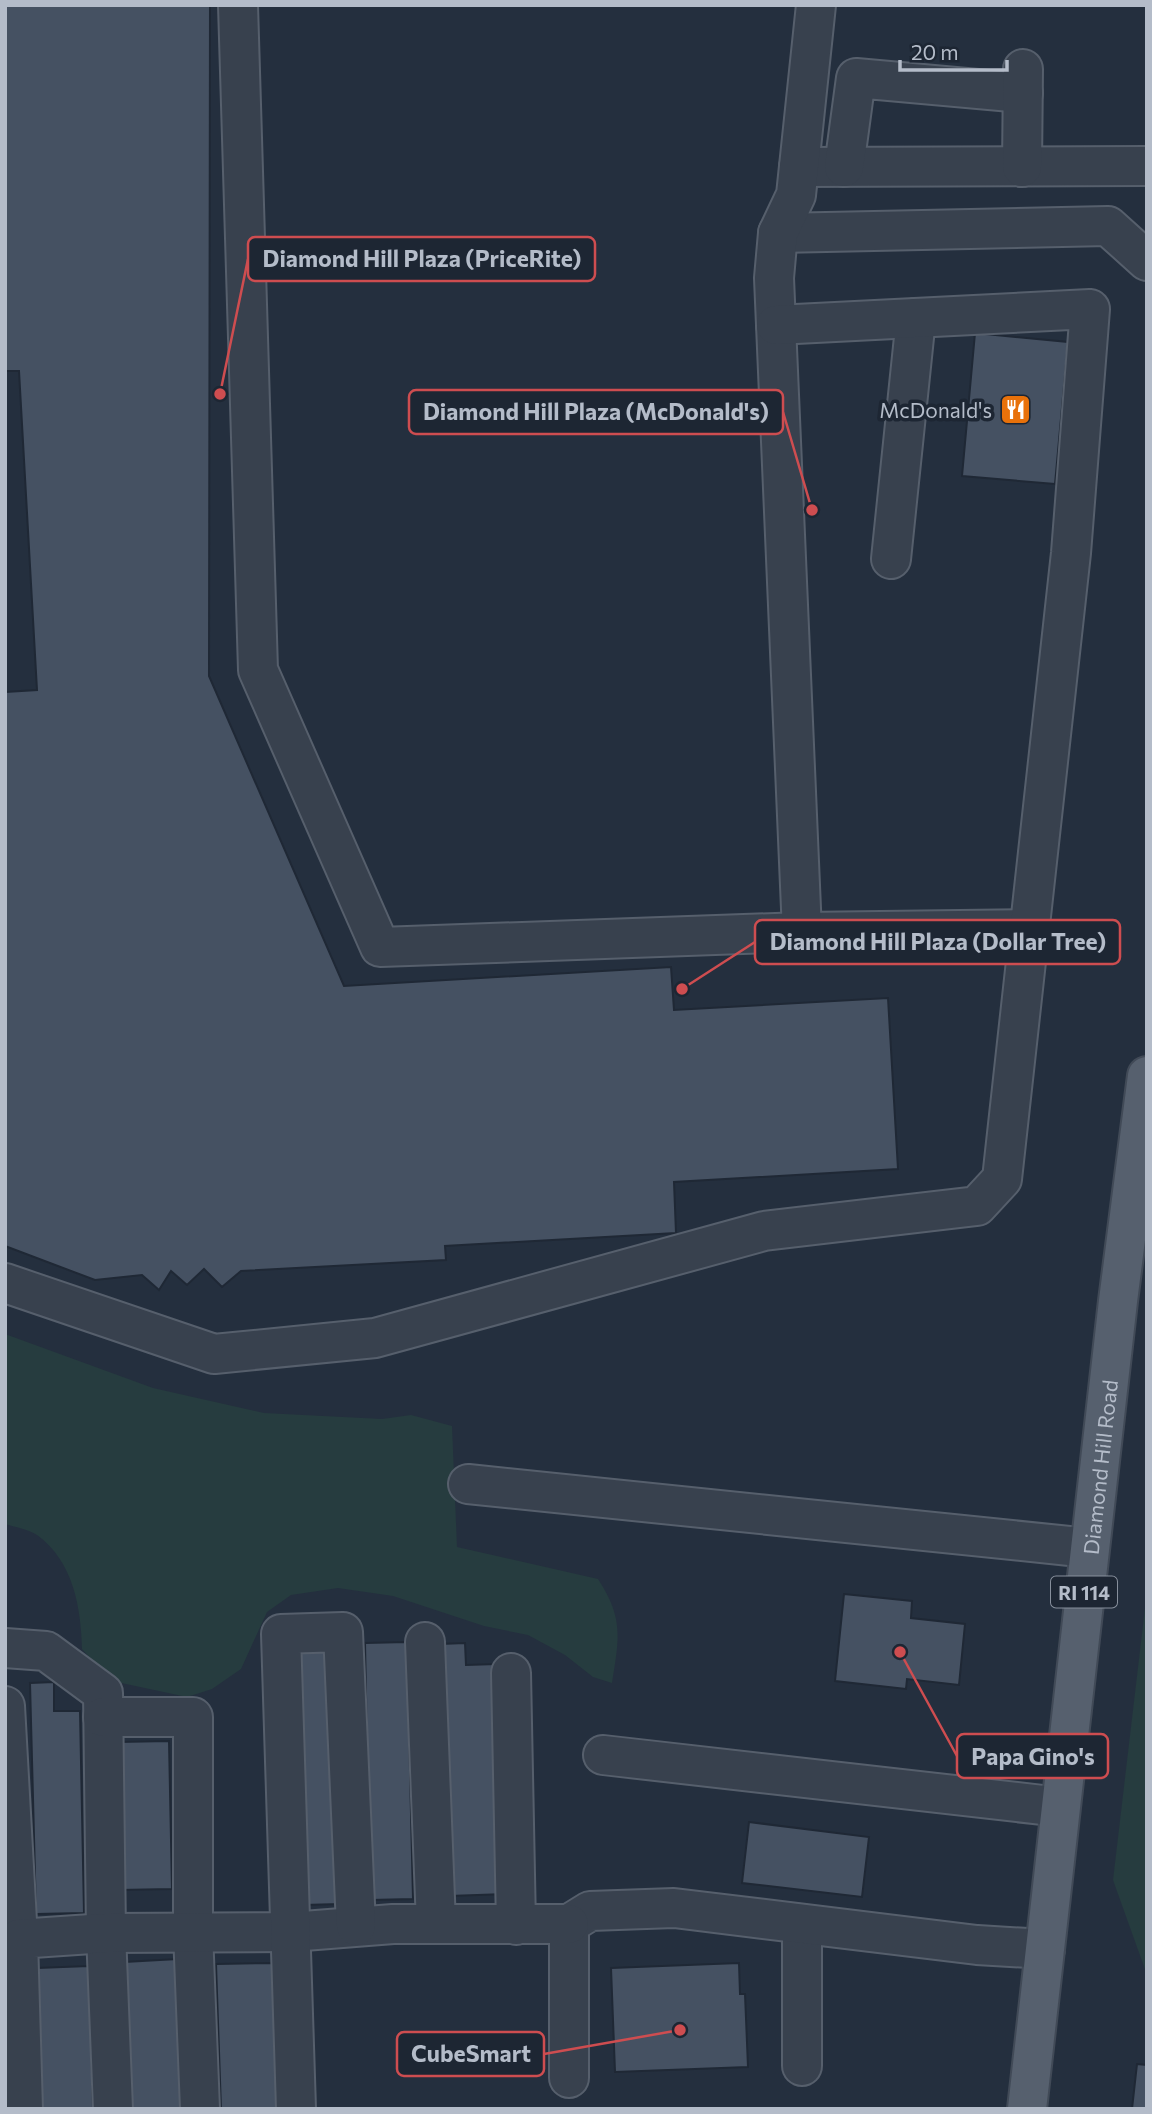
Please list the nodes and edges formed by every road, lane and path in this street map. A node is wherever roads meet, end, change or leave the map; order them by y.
1 (238, 5) edge
2 (816, 5) edge
3 (1147, 166) edge
4 (799, 167) junction
5 (844, 167) junction
6 (1022, 167) junction
7 (778, 233) junction
8 (1147, 261) edge
9 (916, 318) junction
10 (776, 325) junction
11 (891, 559) dead end
12 (1031, 929) junction
13 (802, 932) junction
14 (1147, 1076) edge
15 (1140, 1189) edge
16 (5, 1283) edge
17 (468, 1484) dead end
18 (1090, 1548) junction
19 (425, 1643) dead end
20 (5, 1648) edge
21 (511, 1673) dead end
22 (5, 1706) edge
23 (103, 1717) junction
24 (603, 1755) dead end
25 (1060, 1807) junction
26 (436, 1924) junction
27 (516, 1924) junction
28 (569, 1924) junction
29 (802, 1924) junction
30 (356, 1926) junction
31 (193, 1932) junction
32 (291, 1932) junction
33 (106, 1933) junction
34 (12, 1940) edge
35 (1045, 1949) junction
36 (802, 2066) dead end
37 (569, 2078) dead end
38 (23, 2109) edge
39 (113, 2109) edge
40 (200, 2109) edge
41 (296, 2109) edge
42 (1027, 2109) edge

1 - 13 lane
2 - 4 lane
3 - 6 lane
4 - 5 lane
4 - 7 lane
5 - 6 lane
5 - 6 lane
7 - 8 lane
7 - 10 lane
9 - 10 lane
9 - 11 lane
9 - 12 lane
10 - 13 lane
12 - 13 lane
12 - 16 lane
14 - 15 main road, Diamond Hill Road / RI 114
15 - 18 main road, Diamond Hill Road / RI 114
17 - 18 lane
18 - 25 main road, Diamond Hill Road / RI 114
19 - 26 lane
20 - 23 lane
21 - 27 lane
22 - 34 lane
23 - 31 lane
23 - 33 lane
24 - 25 lane
25 - 35 main road, Diamond Hill Road / RI 114
26 - 27 lane
26 - 30 lane
27 - 28 lane
28 - 29 lane
28 - 37 lane
29 - 35 lane
29 - 36 lane
30 - 32 lane
30 - 32 lane
31 - 32 lane
31 - 33 lane
31 - 40 lane
32 - 41 lane
33 - 34 lane
33 - 39 lane
34 - 38 lane
35 - 42 main road, Diamond Hill Road / RI 114

